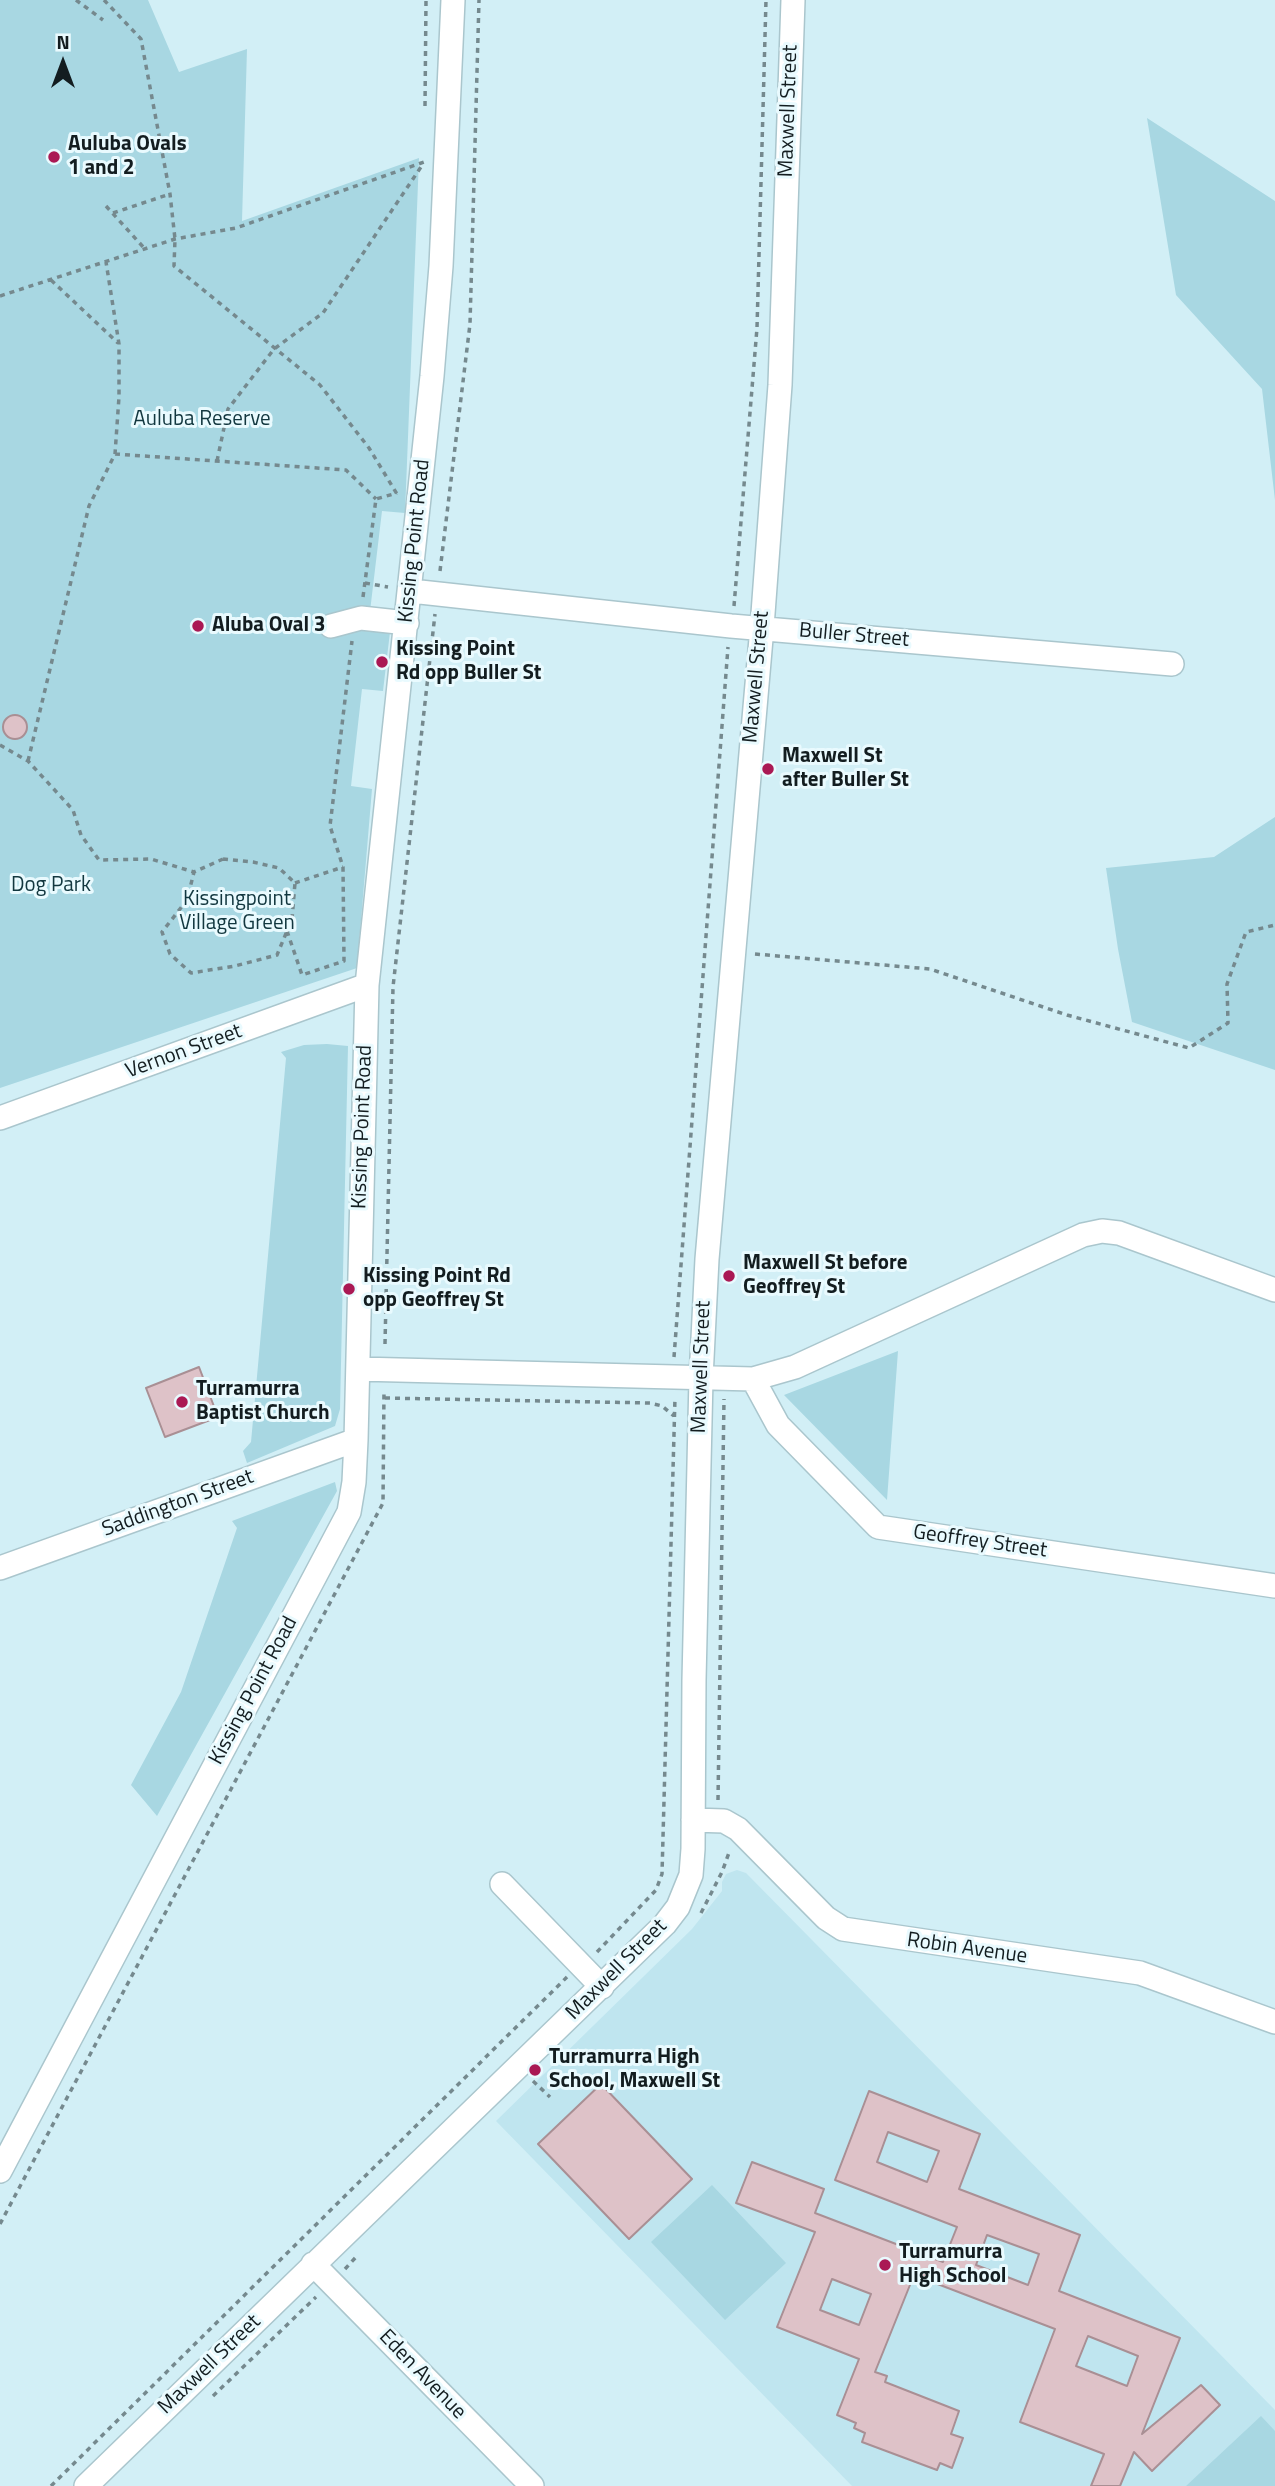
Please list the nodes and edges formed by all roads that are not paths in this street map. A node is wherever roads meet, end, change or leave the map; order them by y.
1 (453, 0) edge
2 (793, 0) edge
3 (404, 590) junction
4 (407, 623) junction
5 (331, 626) dead end
6 (762, 627) junction
7 (1172, 664) dead end
8 (368, 985) junction
9 (0, 1118) edge
10 (1275, 1290) edge
11 (359, 1369) junction
12 (701, 1378) junction
13 (753, 1379) junction
14 (356, 1440) junction
15 (0, 1568) edge
16 (1275, 1586) edge
17 (693, 1820) junction
18 (502, 1884) dead end
19 (602, 1987) junction
20 (1275, 2022) edge
21 (9, 2135) edge
22 (0, 2171) edge
23 (313, 2264) junction
24 (86, 2486) edge
25 (532, 2486) edge

1 - 3 street, Kissing Point Road
2 - 6 street, Maxwell Street
3 - 4 street, Kissing Point Road
3 - 6 street, Buller Street
4 - 5 street
4 - 8 street, Kissing Point Road
6 - 7 street, Buller Street
6 - 12 street, Maxwell Street
8 - 9 street, Vernon Street
8 - 11 street, Kissing Point Road
10 - 13 street
11 - 12 street
11 - 14 street, Kissing Point Road
12 - 13 street
12 - 17 street, Maxwell Street
13 - 16 street, Geoffrey Street
14 - 15 street, Saddington Street
14 - 21 street, Kissing Point Road
17 - 19 street, Maxwell Street
17 - 20 street, Robin Avenue
18 - 19 street
19 - 23 street, Maxwell Street
21 - 22 street, Kissing Point Road
23 - 24 street, Maxwell Street
23 - 25 street, Eden Avenue

